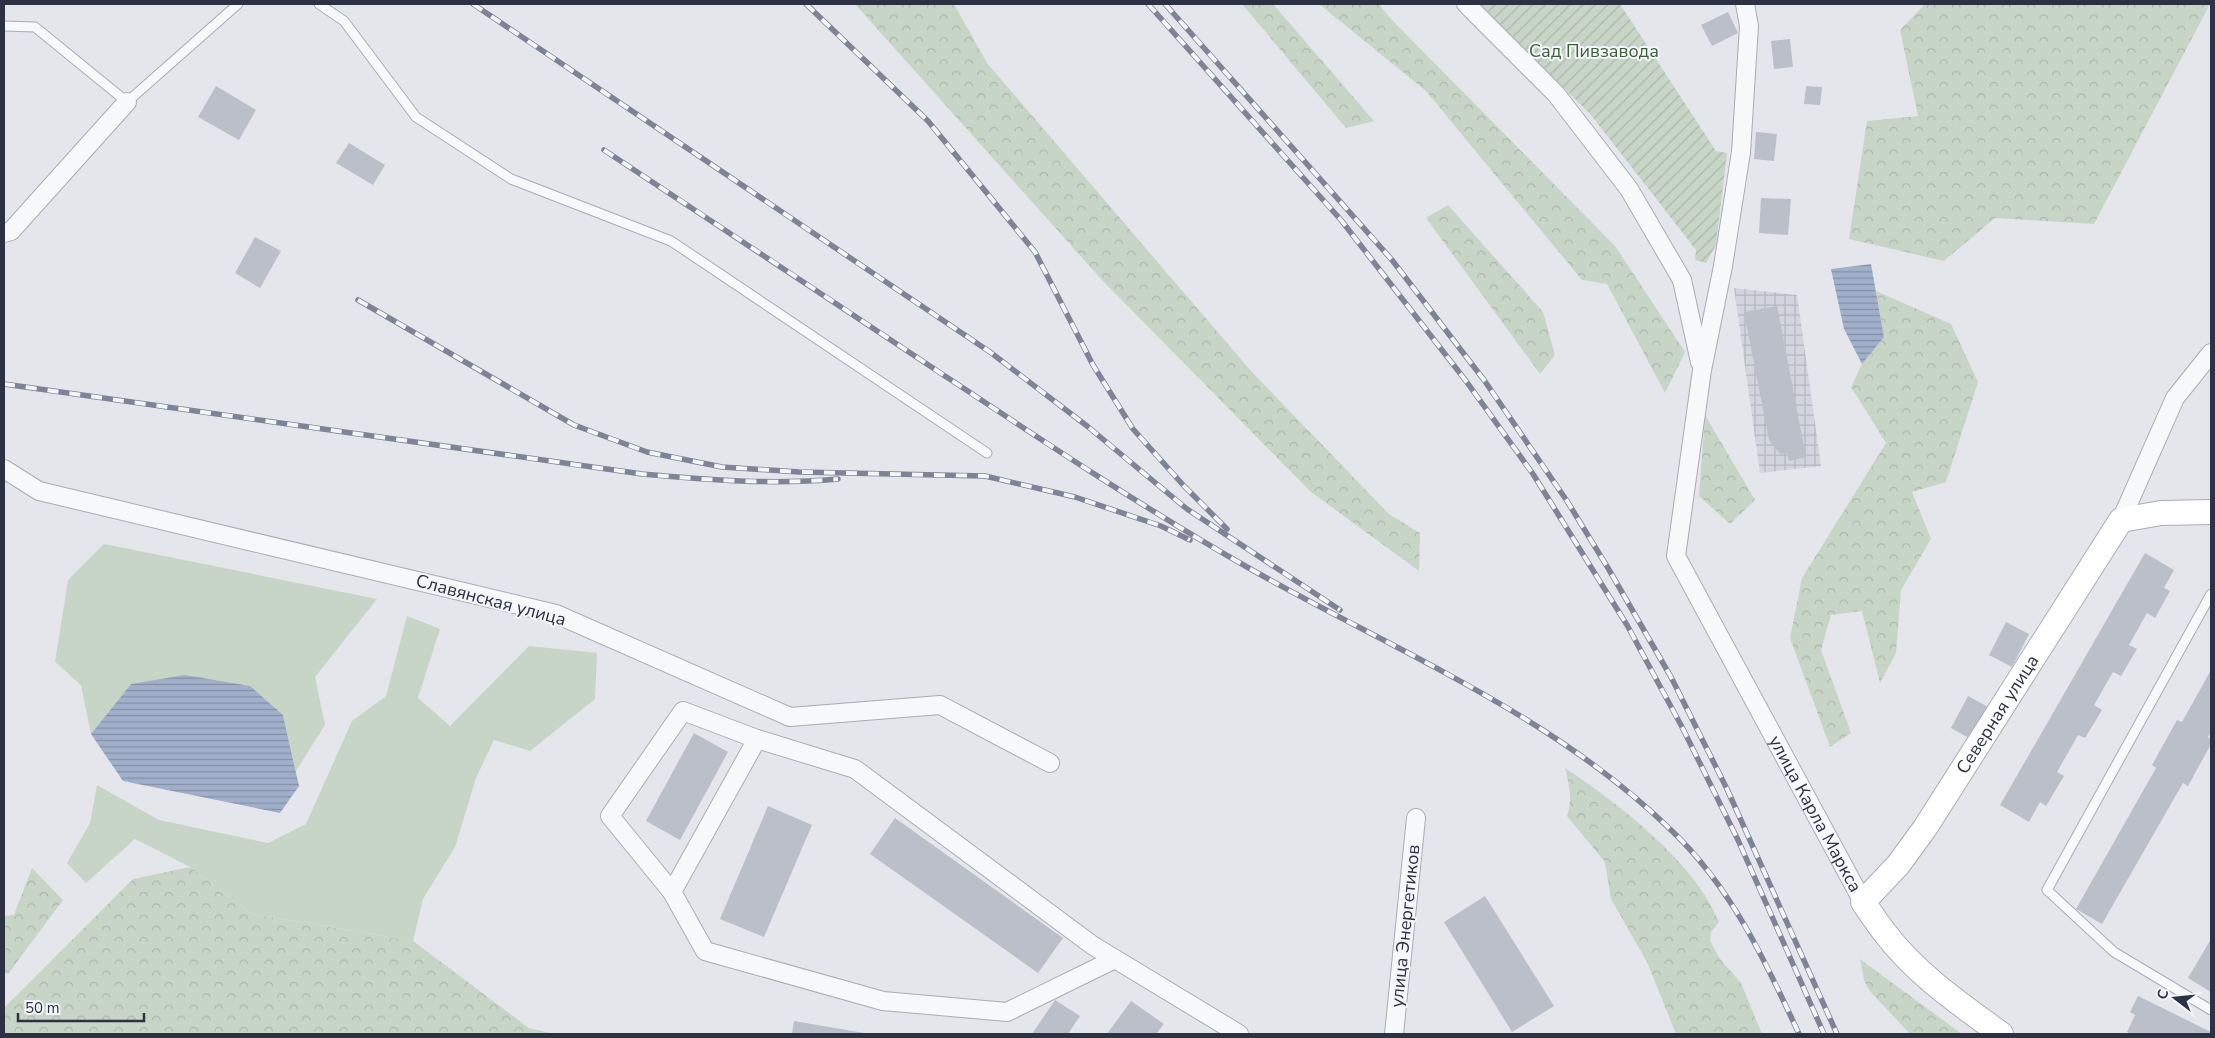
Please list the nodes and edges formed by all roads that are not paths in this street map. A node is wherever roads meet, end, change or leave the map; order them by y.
1 (238, 4) edge
2 (319, 4) edge
3 (1466, 4) edge
4 (1745, 4) edge
5 (4, 26) edge
6 (127, 102) junction
7 (4, 233) edge
8 (2211, 353) edge
9 (1702, 370) junction
10 (987, 453) dead end
11 (4, 469) edge
12 (2211, 512) edge
13 (2121, 520) junction
14 (2211, 594) edge
15 (757, 740) junction
16 (1050, 763) dead end
17 (1416, 818) dead end
18 (672, 892) junction
19 (1863, 902) junction
20 (1116, 959) junction
21 (2211, 1010) edge
22 (1239, 1034) edge
23 (1394, 1034) edge
24 (2001, 1034) edge

1 - 6 lane
2 - 10 lane
3 - 9 street
4 - 9 street
5 - 6 lane
6 - 7 street
8 - 13 street, Северная улица
9 - 19 street, улица Карла Маркса
11 - 16 street, Славянская улица
12 - 13 street
13 - 19 street, Северная улица
14 - 21 lane
15 - 18 street
15 - 18 street
15 - 20 street
17 - 23 street, улица Энергетиков
18 - 20 street
19 - 24 street, улица Карла Маркса
20 - 22 street

